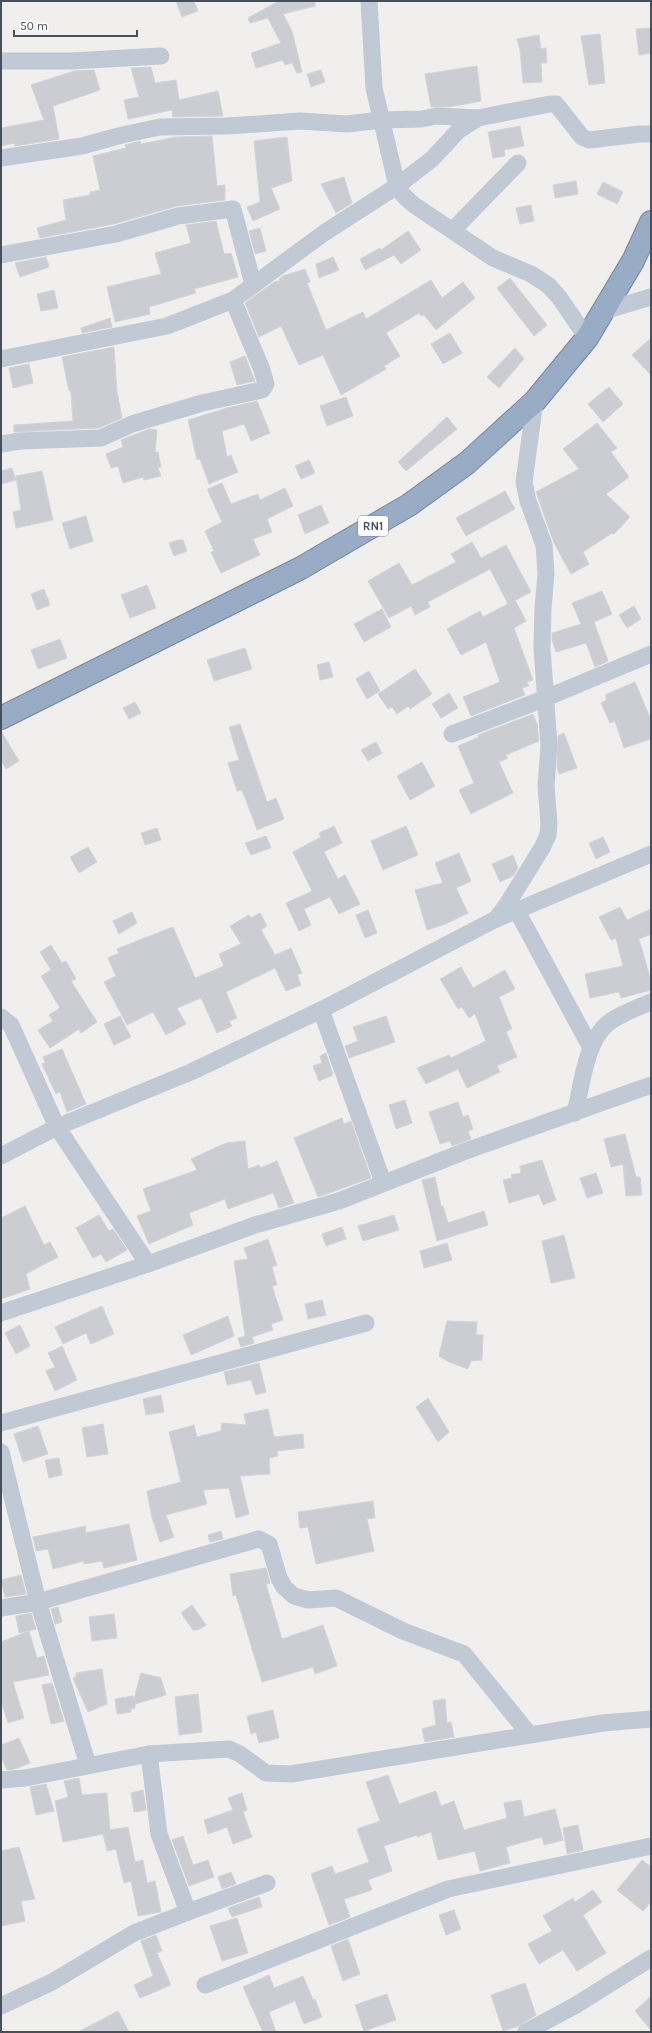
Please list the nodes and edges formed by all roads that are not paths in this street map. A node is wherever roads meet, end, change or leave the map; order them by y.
1 (369, 1) edge
2 (161, 56) dead end
3 (1, 61) edge
4 (478, 118) junction
5 (381, 120) junction
6 (651, 134) edge
7 (1, 158) edge
8 (518, 163) dead end
9 (398, 186) junction
10 (651, 222) edge
11 (453, 230) junction
12 (1, 255) edge
13 (253, 284) junction
14 (651, 297) edge
15 (233, 300) junction
16 (604, 311) junction
17 (587, 338) junction
18 (1, 358) edge
19 (535, 401) junction
20 (1, 444) edge
21 (651, 654) edge
22 (546, 698) junction
23 (1, 718) edge
24 (452, 734) dead end
25 (651, 854) edge
26 (512, 908) junction
27 (651, 1002) edge
28 (321, 1010) junction
29 (1, 1017) edge
30 (591, 1048) junction
31 (651, 1084) edge
32 (574, 1113) junction
33 (57, 1127) junction
34 (1, 1156) edge
35 (384, 1182) junction
36 (148, 1264) junction
37 (1, 1313) edge
38 (366, 1323) dead end
39 (1, 1423) edge
40 (1, 1452) edge
41 (38, 1602) junction
42 (1, 1608) edge
43 (651, 1720) edge
44 (530, 1735) junction
45 (149, 1754) junction
46 (88, 1765) junction
47 (1, 1780) edge
48 (651, 1846) edge
49 (266, 1883) dead end
50 (188, 1912) junction
51 (651, 1958) edge
52 (205, 1985) dead end
53 (1, 2006) edge
54 (526, 2032) edge

1 - 5 street
2 - 3 street
4 - 5 street
4 - 6 street
4 - 9 street
5 - 7 street
5 - 9 street
8 - 11 street
9 - 11 street
9 - 13 street
10 - 16 highway, RN1
11 - 17 street
12 - 13 street
13 - 15 street
14 - 16 street
15 - 18 street
15 - 20 street
16 - 17 highway, RN1
17 - 19 highway, RN1
19 - 22 street
19 - 23 highway, RN1
21 - 22 street
22 - 24 street
22 - 26 street
25 - 26 street
26 - 28 street
26 - 30 street
27 - 30 street
28 - 33 street
28 - 35 street
29 - 33 street
30 - 32 street
31 - 32 street
32 - 35 street
33 - 34 street
33 - 36 street
35 - 36 street
36 - 37 street
38 - 39 street
40 - 41 street
41 - 42 street
41 - 44 street
41 - 46 street
43 - 44 street
44 - 45 street
45 - 46 street
45 - 50 street
46 - 47 street
48 - 52 street
49 - 50 street
50 - 53 street
51 - 54 street

